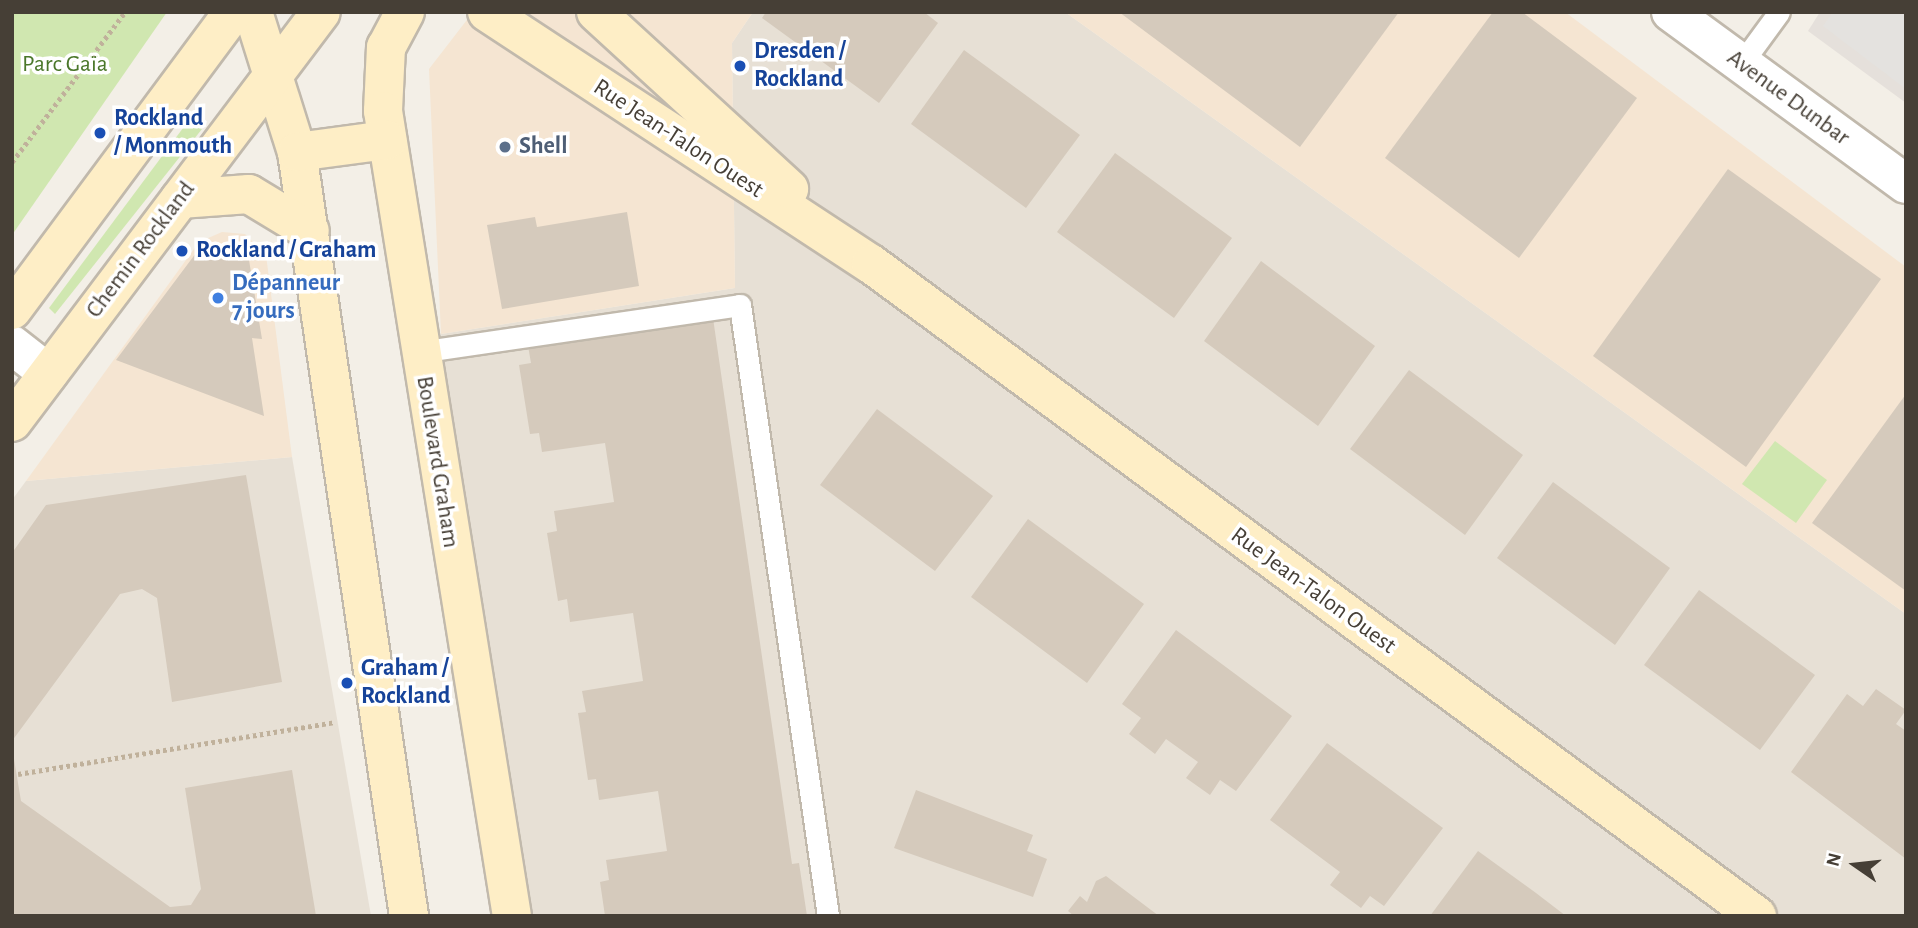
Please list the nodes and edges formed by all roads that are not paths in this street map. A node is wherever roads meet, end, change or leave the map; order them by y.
1 (233, 12) edge
2 (253, 12) edge
3 (321, 12) edge
4 (405, 12) edge
5 (487, 12) edge
6 (596, 12) edge
7 (1671, 12) edge
8 (1779, 12) edge
9 (1741, 64) junction
10 (275, 76) junction
11 (387, 139) junction
12 (297, 152) junction
13 (1906, 184) edge
14 (180, 199) junction
15 (310, 231) junction
16 (871, 264) junction
17 (12, 310) edge
18 (12, 345) edge
19 (418, 352) junction
20 (48, 373) junction
21 (12, 422) edge
22 (409, 916) edge
23 (512, 916) edge
24 (828, 916) edge
25 (1757, 916) edge

1 - 17 street
2 - 10 street
3 - 10 street, Chemin Rockland
4 - 11 street, Boulevard Graham
5 - 16 street, Rue Jean-Talon Ouest
6 - 16 street, Rue Jean-Talon Ouest
7 - 9 street, Avenue Dunbar
8 - 9 lane
9 - 13 street, Avenue Dunbar
10 - 12 street
10 - 14 street, Chemin Rockland
11 - 12 street
11 - 19 street, Boulevard Graham
12 - 15 street
14 - 15 street
14 - 20 street, Chemin Rockland
15 - 22 street
16 - 25 street, Rue Jean-Talon Ouest
18 - 20 street
19 - 23 street, Boulevard Graham
19 - 24 lane
20 - 21 street, Chemin Rockland

